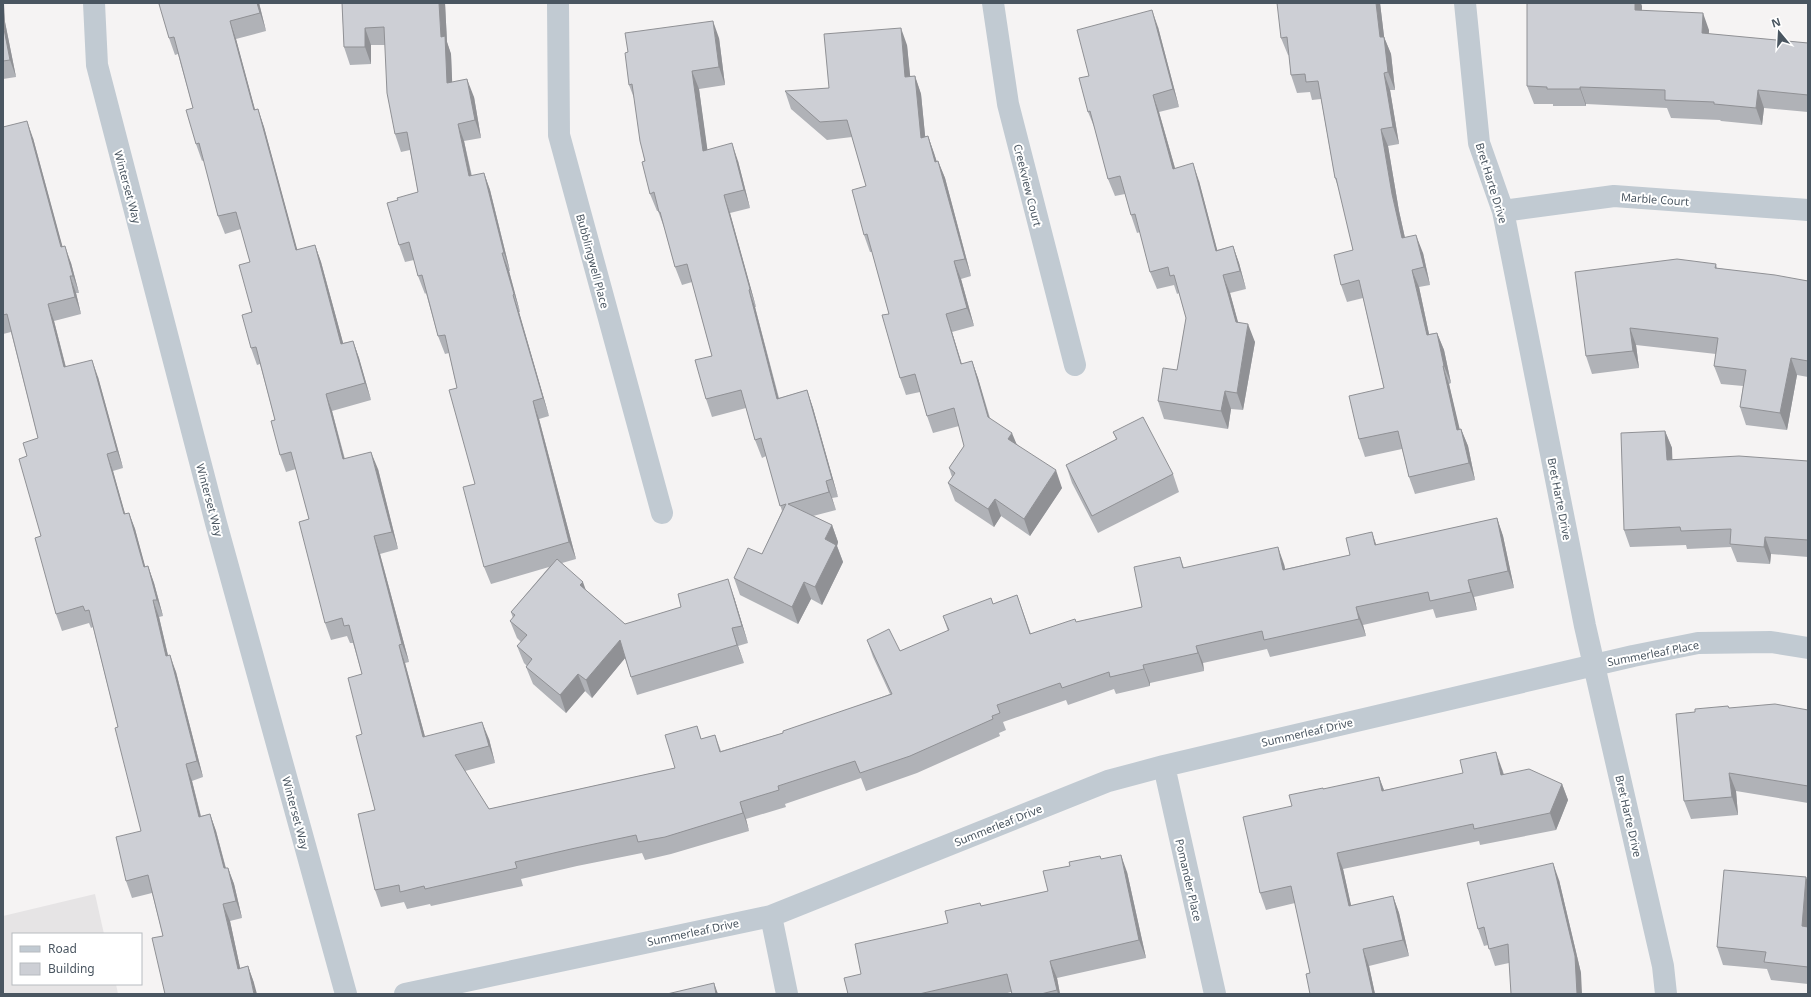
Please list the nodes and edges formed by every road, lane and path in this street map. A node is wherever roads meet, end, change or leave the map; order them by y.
1 (94, 3) edge
2 (558, 3) edge
3 (993, 3) edge
4 (1465, 3) edge
5 (1808, 210) edge
6 (1503, 212) junction
7 (1074, 365) dead end
8 (662, 514) dead end
9 (1808, 648) edge
10 (1595, 665) junction
11 (1164, 766) junction
12 (771, 916) junction
13 (346, 994) edge
14 (405, 994) edge
15 (787, 994) edge
16 (1215, 994) edge
17 (1666, 994) edge

1 - 13 street, Winterset Way
2 - 8 street, Bubblingwell Place
3 - 7 street, Creekview Court
4 - 6 street, Bret Harte Drive
5 - 6 street, Marble Court
6 - 10 street, Bret Harte Drive
9 - 10 street, Summerleaf Place
10 - 11 street, Summerleaf Drive
10 - 17 street, Bret Harte Drive
11 - 12 street, Summerleaf Drive
11 - 16 street, Pomander Place
12 - 14 street, Summerleaf Drive
12 - 15 street

